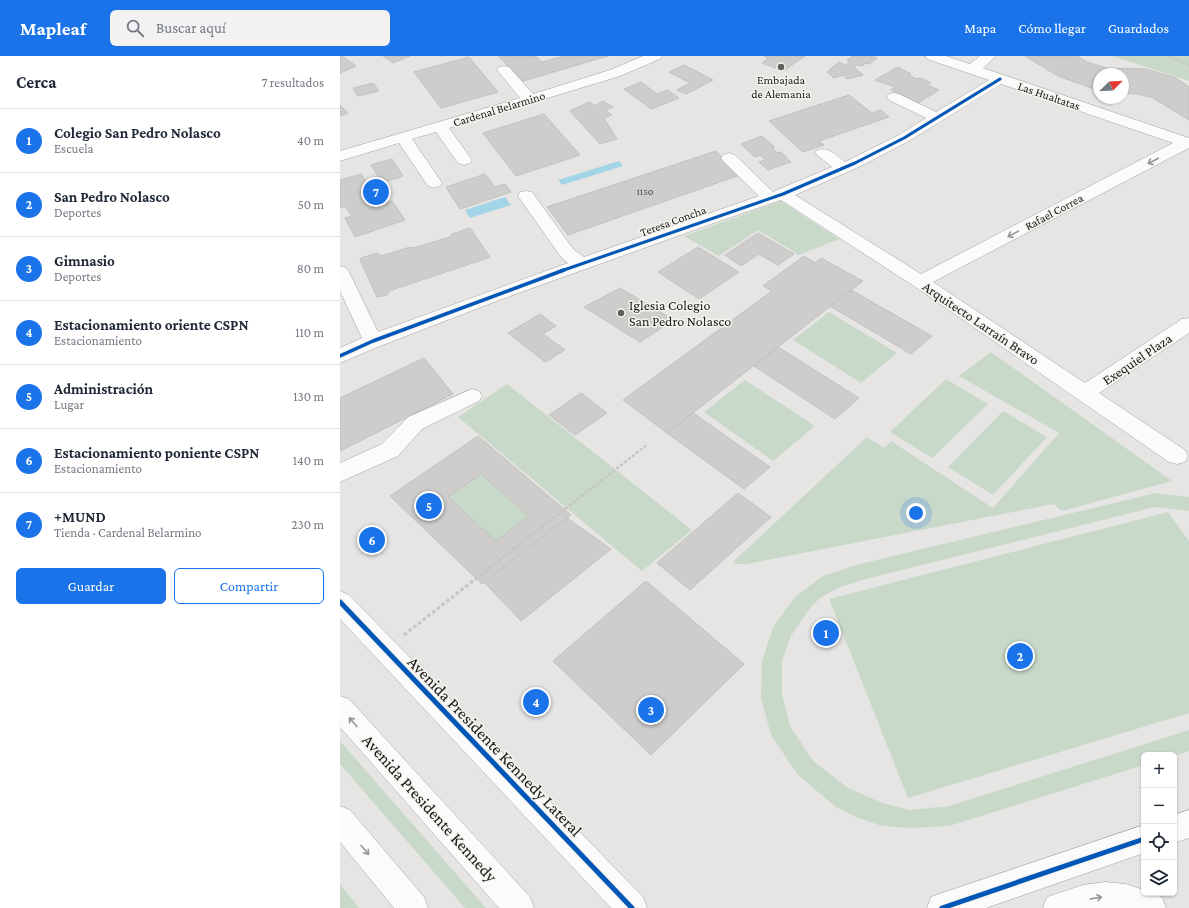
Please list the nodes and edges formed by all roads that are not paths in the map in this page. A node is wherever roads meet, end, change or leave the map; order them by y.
1 (655, 56) edge
2 (932, 56) edge
3 (989, 56) edge
4 (504, 70) dead end
5 (972, 70) junction
6 (1000, 79) junction
7 (894, 97) dead end
8 (530, 100) junction
9 (937, 118) junction
10 (440, 127) junction
11 (403, 138) junction
12 (1188, 143) edge
13 (823, 153) dead end
14 (340, 156) edge
15 (729, 158) dead end
16 (464, 160) dead end
17 (843, 168) junction
18 (434, 183) dead end
19 (526, 196) dead end
20 (776, 196) junction
21 (581, 264) junction
22 (340, 272) edge
23 (920, 282) junction
24 (1189, 324) edge
25 (373, 341) junction
26 (340, 356) edge
27 (1085, 393) junction
28 (472, 396) dead end
29 (1177, 456) dead end
30 (340, 473) edge
31 (340, 602) edge
32 (340, 708) edge
33 (340, 820) edge
34 (1189, 824) edge
35 (1177, 828) edge
36 (1141, 840) edge
37 (413, 908) edge
38 (519, 908) edge
39 (632, 908) edge
40 (942, 908) edge
41 (1058, 908) edge
42 (1151, 908) edge

1 - 8 main road, Cardenal Belarmino
2 - 5 main road, Las Hualtatas
3 - 5 main road
4 - 8 main road
5 - 6 main road, Las Hualtatas
6 - 9 main road, Teresa Concha
6 - 12 main road, Las Hualtatas
7 - 9 main road
8 - 10 main road, Cardenal Belarmino
9 - 17 main road, Teresa Concha
10 - 11 main road, Cardenal Belarmino
10 - 16 main road
11 - 14 main road, Cardenal Belarmino
11 - 18 main road
12 -> 23 main road, Rafael Correa
13 - 17 main road
15 - 20 main road, Arquitecto Larraín Bravo
17 - 20 main road, Teresa Concha
19 - 21 main road
20 - 21 main road, Teresa Concha
20 - 23 main road, Arquitecto Larraín Bravo
21 - 25 main road, Teresa Concha
22 - 25 main road
23 - 27 main road, Arquitecto Larraín Bravo
24 - 27 main road, Exequiel Plaza
25 - 26 main road, Teresa Concha
27 - 29 main road, Arquitecto Larraín Bravo
28 - 30 main road
31 - 39 main road, Avenida Presidente Kennedy Lateral
38 -> 32 main road, Avenida Presidente Kennedy
33 -> 37 main road
34 - 35 main road
36 - 40 main road
41 -> 42 main road

